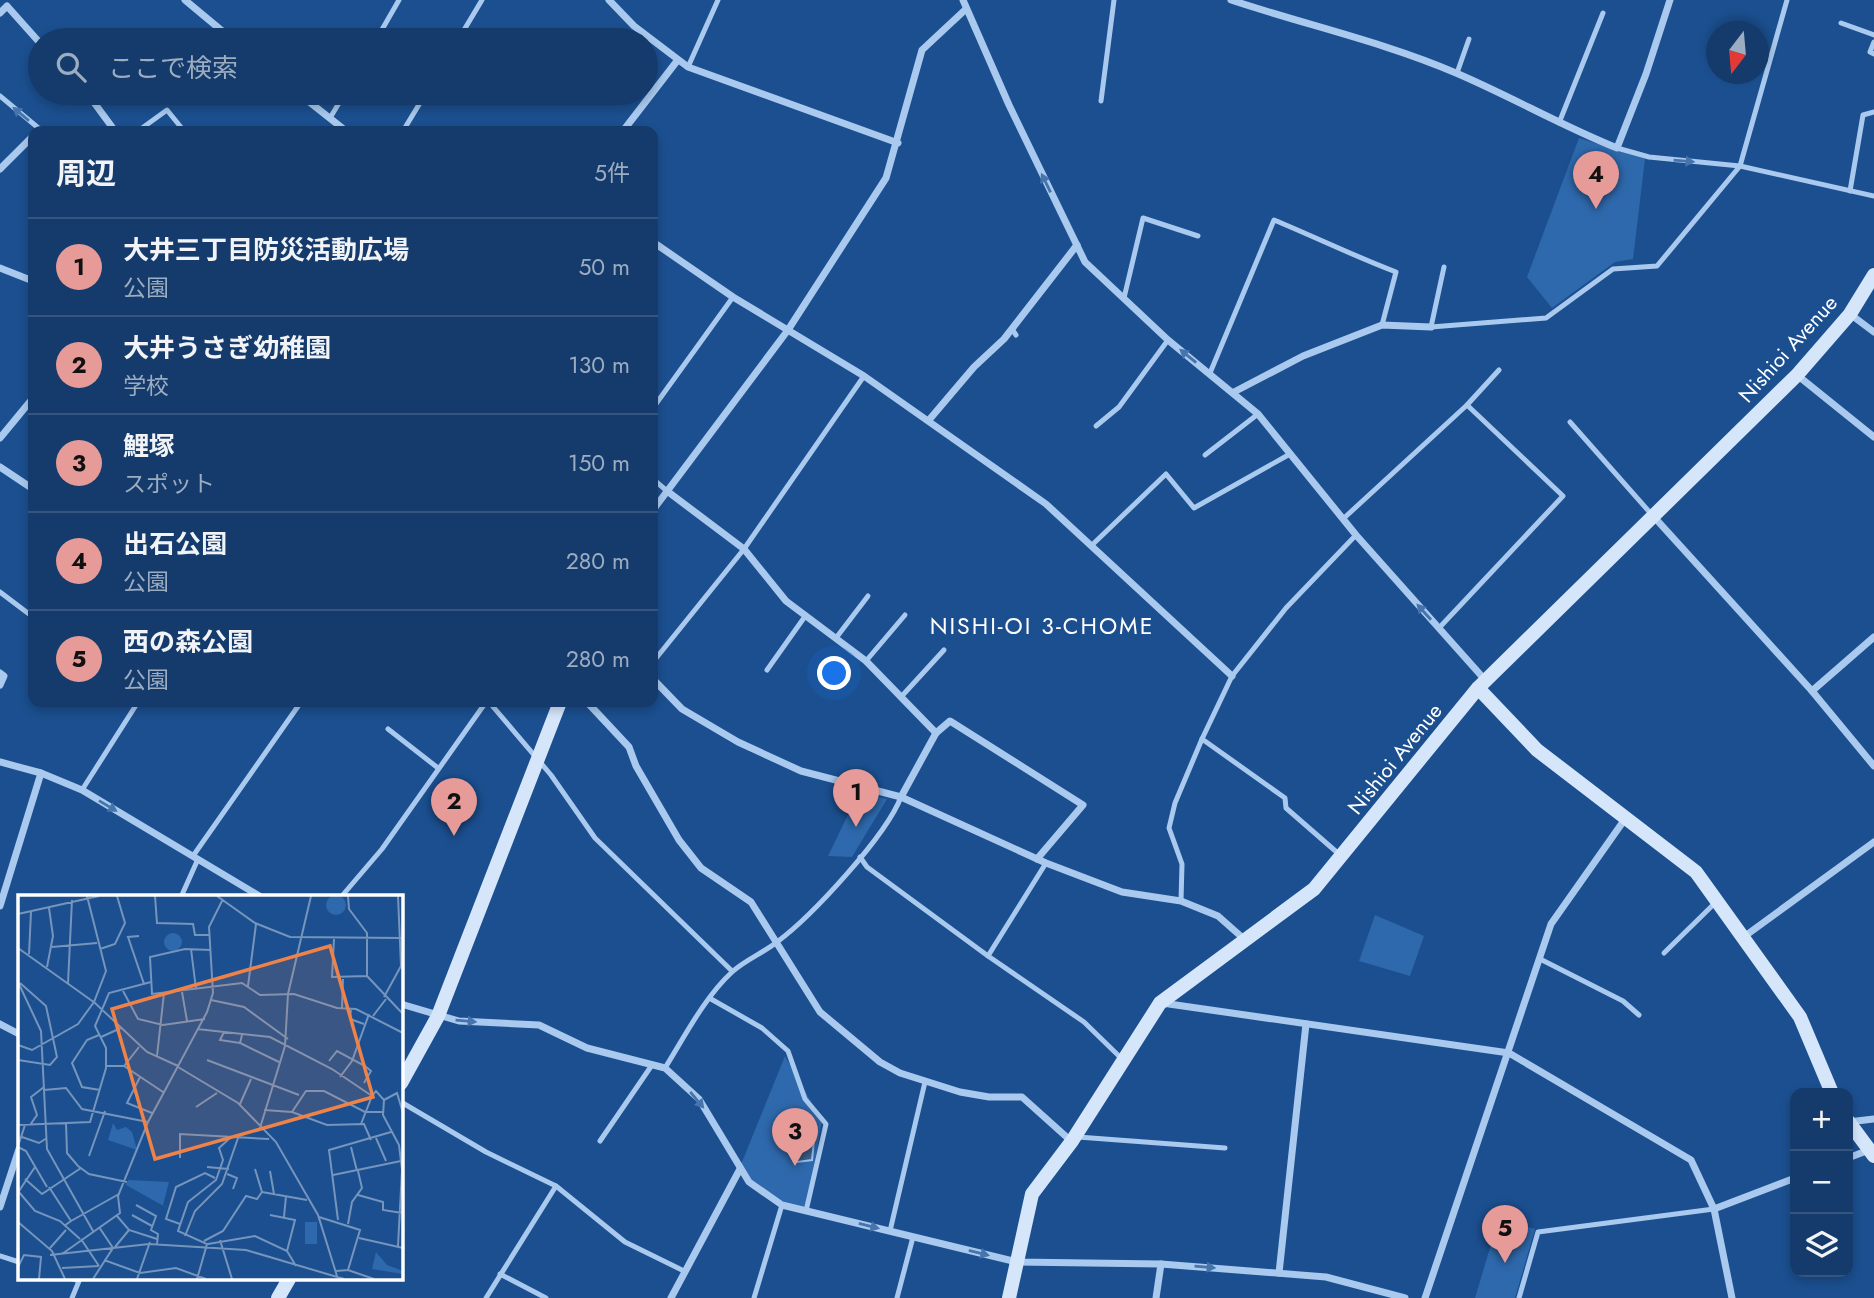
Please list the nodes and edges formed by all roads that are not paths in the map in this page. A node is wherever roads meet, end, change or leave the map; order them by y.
1 (186, 0) edge
2 (399, 0) edge
3 (482, 0) edge
4 (609, 0) edge
5 (718, 0) edge
6 (963, 0) edge
7 (1114, 0) edge
8 (1234, 0) edge
9 (1670, 0) edge
10 (1787, 0) edge
11 (10, 3) edge
12 (966, 9) junction
13 (0, 13) edge
14 (1603, 13) dead end
15 (1841, 23) dead end
16 (29, 28) edge
17 (219, 28) edge
18 (383, 28) edge
19 (465, 28) edge
20 (636, 28) edge
21 (1874, 36) edge
22 (1469, 38) dead end
23 (1874, 42) edge
24 (658, 46) edge
25 (1874, 54) edge
26 (677, 61) junction
27 (688, 67) junction
28 (1457, 74) junction
29 (658, 86) edge
30 (0, 96) edge
31 (1101, 101) dead end
32 (95, 105) edge
33 (313, 105) edge
34 (338, 105) edge
35 (418, 105) edge
36 (643, 105) edge
37 (1874, 112) edge
38 (330, 118) junction
39 (1559, 123) junction
40 (34, 126) edge
41 (111, 126) edge
42 (145, 126) edge
43 (180, 126) edge
44 (340, 126) edge
45 (405, 126) edge
46 (627, 126) edge
47 (28, 141) edge
48 (898, 143) junction
49 (1617, 148) junction
50 (1740, 166) junction
51 (0, 169) edge
52 (1850, 191) junction
53 (1874, 196) edge
54 (1198, 236) dead end
55 (658, 245) edge
56 (1077, 245) junction
57 (1444, 267) dead end
58 (0, 268) edge
59 (1874, 275) edge
60 (28, 279) edge
61 (733, 297) junction
62 (1124, 298) junction
63 (1850, 314) junction
64 (1382, 325) junction
65 (1431, 327) junction
66 (788, 330) junction
67 (1874, 332) edge
68 (1168, 340) junction
69 (1499, 370) dead end
70 (1210, 373) junction
71 (864, 376) junction
72 (1797, 376) junction
73 (1234, 392) junction
74 (658, 401) edge
75 (28, 404) edge
76 (1467, 405) junction
77 (1258, 414) junction
78 (929, 420) junction
79 (1570, 422) dead end
80 (1097, 426) dead end
81 (1874, 437) edge
82 (0, 438) edge
83 (1290, 454) junction
84 (1205, 455) dead end
85 (0, 467) edge
86 (658, 483) edge
87 (28, 486) edge
88 (667, 491) junction
89 (658, 503) edge
90 (1656, 518) junction
91 (1343, 519) junction
92 (1356, 535) junction
93 (1091, 546) junction
94 (744, 549) junction
95 (0, 592) edge
96 (868, 596) dead end
97 (28, 613) edge
98 (806, 615) junction
99 (905, 615) dead end
100 (1439, 628) junction
101 (1874, 637) edge
102 (836, 638) junction
103 (944, 650) dead end
104 (658, 656) edge
105 (866, 661) junction
106 (767, 670) dead end
107 (0, 673) edge
108 (1233, 676) junction
109 (658, 684) edge
110 (0, 685) edge
111 (1482, 685) junction
112 (1812, 691) junction
113 (901, 697) junction
114 (135, 707) edge
115 (298, 707) edge
116 (483, 707) edge
117 (491, 707) edge
118 (558, 707) edge
119 (592, 707) edge
120 (388, 729) dead end
121 (936, 733) junction
122 (1202, 739) junction
123 (536, 758) junction
124 (0, 762) edge
125 (1874, 766) edge
126 (438, 768) junction
127 (41, 773) junction
128 (82, 790) junction
129 (901, 797) junction
130 (1625, 819) junction
131 (1874, 842) edge
132 (860, 857) junction
133 (1343, 857) junction
134 (196, 858) junction
135 (1037, 859) junction
136 (1046, 863) junction
137 (182, 895) edge
138 (256, 895) edge
139 (343, 895) edge
140 (1718, 900) junction
141 (1181, 901) junction
142 (0, 906) edge
143 (1745, 936) junction
144 (1244, 939) junction
145 (778, 942) junction
146 (1664, 953) dead end
147 (988, 956) junction
148 (1540, 958) junction
149 (732, 971) junction
150 (711, 999) junction
151 (402, 1003) edge
152 (1160, 1003) junction
153 (1639, 1015) dead end
154 (438, 1016) junction
155 (0, 1024) edge
156 (1306, 1024) junction
157 (18, 1033) edge
158 (1509, 1053) junction
159 (1122, 1059) junction
160 (652, 1065) junction
161 (665, 1068) junction
162 (402, 1081) edge
163 (925, 1082) junction
164 (1830, 1088) edge
165 (402, 1103) edge
166 (1874, 1119) edge
167 (1853, 1121) edge
168 (1853, 1128) edge
169 (1074, 1139) junction
170 (600, 1141) dead end
171 (1225, 1148) dead end
172 (18, 1152) edge
173 (1872, 1153) edge
174 (1853, 1157) edge
175 (740, 1169) junction
176 (1790, 1180) edge
177 (556, 1186) junction
178 (782, 1205) junction
179 (0, 1207) edge
180 (1714, 1209) junction
181 (806, 1211) junction
182 (890, 1231) junction
183 (913, 1237) junction
184 (0, 1256) edge
185 (18, 1262) edge
186 (1017, 1262) junction
187 (1161, 1264) junction
188 (684, 1271) junction
189 (1279, 1273) junction
190 (500, 1274) junction
191 (76, 1280) edge
192 (285, 1280) edge
193 (72, 1298) edge
194 (278, 1298) edge
195 (486, 1298) edge
196 (546, 1298) edge
197 (671, 1298) edge
198 (754, 1298) edge
199 (897, 1298) edge
200 (1009, 1298) edge
201 (1156, 1298) edge
202 (1402, 1298) edge
203 (1425, 1298) edge
204 (1519, 1298) edge
205 (1732, 1298) edge

1 - 17 street
2 - 18 lane
3 - 19 lane
4 - 20 street
5 - 27 lane
6 - 12 street
7 - 31 lane
8 - 28 street
9 - 49 street
10 - 50 lane
11 - 13 street
11 - 16 street
12 - 48 street
56 -> 12 street
14 - 39 lane
15 - 21 lane
22 - 28 lane
23 - 25 lane
24 - 26 street
26 - 27 street
26 - 29 street
27 - 48 street
28 - 39 street
40 -> 30 lane
32 - 41 street
33 - 38 street
34 - 38 lane
35 - 45 lane
36 - 46 street
37 - 52 lane
38 - 44 street
39 - 49 street
42 - 43 lane
47 - 51 street
48 - 66 street
49 -> 50 lane
50 - 52 lane
50 - 65 lane
52 - 53 lane
54 - 62 lane
55 - 61 street
56 - 62 street
56 - 78 street
57 - 65 lane
58 - 60 street
59 - 63 street, Nishioi Avenue
61 - 66 street
61 - 74 lane
62 - 68 street
63 - 67 street
63 - 72 street, Nishioi Avenue
64 - 65 street
64 - 70 lane
64 - 73 street
66 - 71 street
66 - 88 street
70 -> 68 street
68 - 80 lane
69 - 76 lane
70 - 73 street
71 - 78 street
71 - 94 lane
72 - 81 street
72 - 90 street, Nishioi Avenue
73 - 77 street
75 - 82 street
76 - 91 lane
76 - 100 lane
77 - 83 street
77 - 84 lane
78 - 93 street
79 - 90 lane
83 - 91 street
83 - 93 lane
85 - 87 street
86 - 88 lane
88 - 89 street
88 - 94 street
90 - 111 street, Nishioi Avenue
90 - 112 street
91 - 92 street
100 -> 92 street
92 - 108 lane
93 - 108 street
94 - 98 street
94 - 104 lane
95 - 97 lane
96 - 102 lane
98 - 102 street
98 - 106 lane
99 - 105 lane
100 - 111 street
101 - 112 street
102 - 105 street
103 - 113 lane
105 - 113 street
107 - 110 street
108 - 122 lane
109 - 129 street
111 - 130 street
111 - 133 street, Nishioi Avenue
112 - 125 street
113 - 121 street
114 - 128 lane
115 - 134 lane
116 - 126 lane
117 - 123 lane
118 - 123 street
119 - 145 street
120 - 126 lane
121 - 129 street
121 - 135 street
122 - 133 lane
122 - 141 lane
123 - 149 lane
123 - 154 street
124 - 127 street
126 - 139 lane
127 - 128 street
127 - 142 street
128 -> 134 street
129 - 132 lane
129 - 135 street
130 - 140 street
130 - 148 street
131 - 143 street
132 - 145 lane
132 - 147 lane
133 - 144 street, Nishioi Avenue
134 - 137 lane
134 - 138 street
135 - 136 street
136 - 141 street
136 - 147 lane
140 - 143 street
140 - 146 lane
141 - 144 street
143 - 164 street
144 - 152 street, Nishioi Avenue
145 - 149 lane
145 - 163 street
147 - 159 lane
148 - 153 lane
148 - 158 street
149 - 150 lane
150 - 161 lane
150 - 181 lane
151 - 154 street
152 - 156 street
152 - 159 street, Nishioi Avenue
154 -> 160 street
154 - 162 street
155 - 157 street
156 - 158 street
156 - 189 street
158 - 180 street
158 - 203 street
159 - 169 street, Nishioi Avenue
160 - 161 street
160 - 170 lane
161 -> 175 street
163 - 169 street
163 - 182 lane
165 - 177 lane
166 - 167 street
168 - 173 street
169 - 171 lane
169 - 186 street, Nishioi Avenue
172 - 179 street
173 - 174 street
175 - 178 street
175 - 188 street
176 - 180 street
177 - 188 lane
177 - 190 lane
178 - 181 street
178 - 198 lane
180 - 204 lane
180 - 205 street
181 -> 182 street
182 - 183 street
183 -> 186 street
183 - 199 lane
184 - 185 lane
186 - 187 street
186 - 200 street, Nishioi Avenue
187 -> 189 street
187 - 201 street
188 - 197 street
189 - 202 street
190 - 195 lane
190 - 196 lane
191 - 193 lane
192 - 194 street

